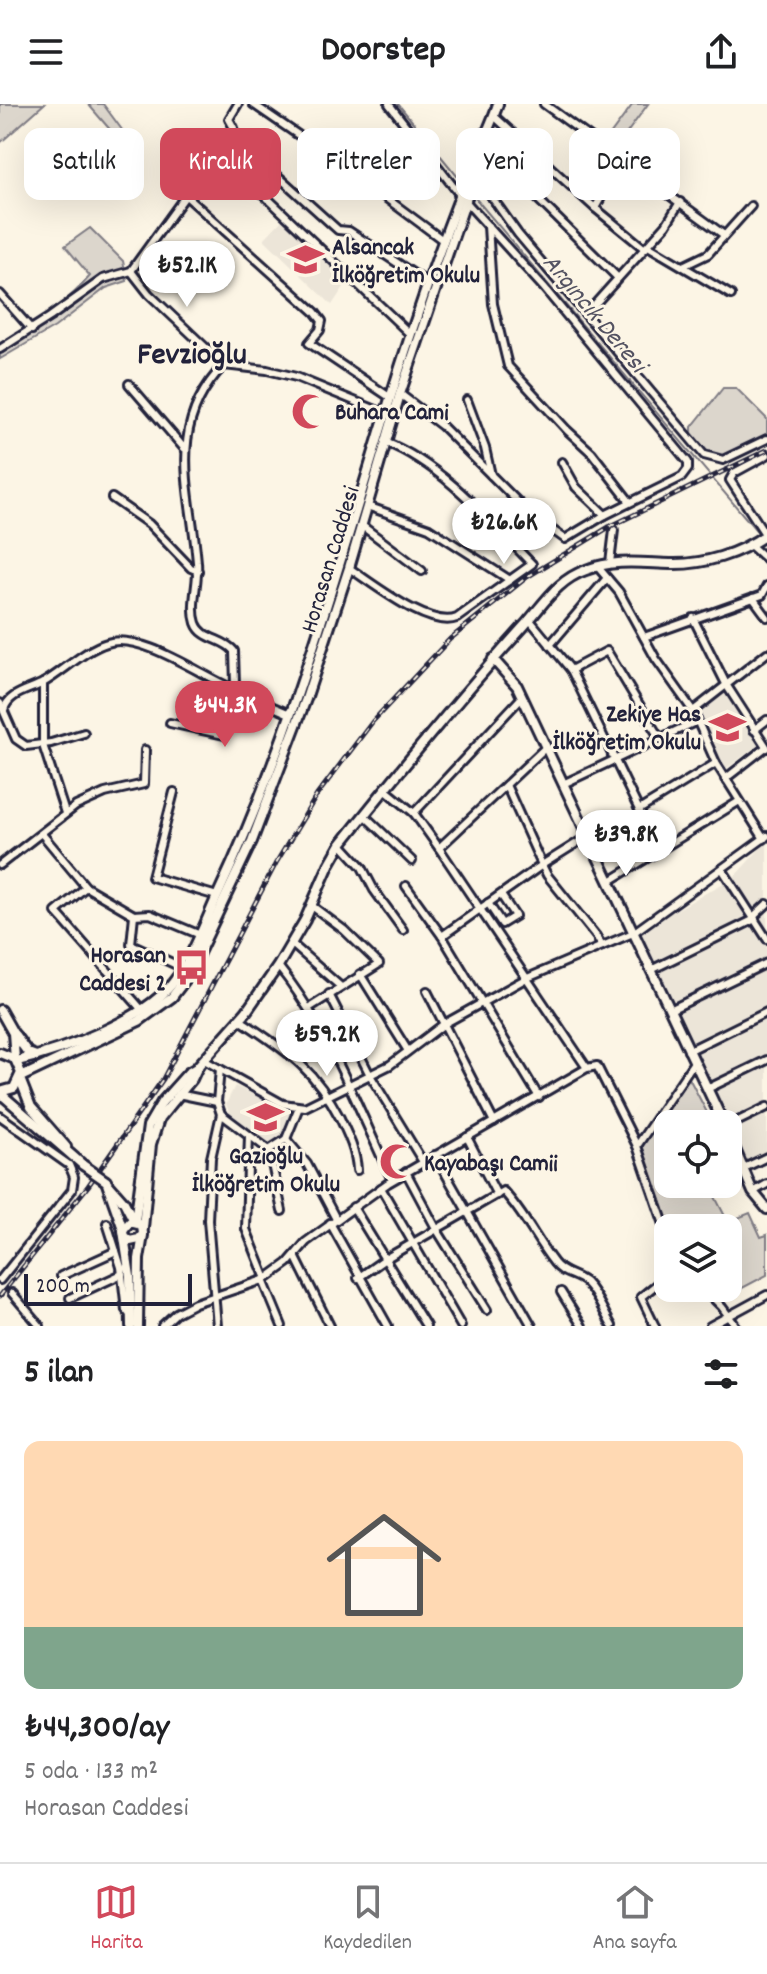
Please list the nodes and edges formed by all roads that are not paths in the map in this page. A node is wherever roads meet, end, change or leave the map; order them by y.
1 (238, 104) edge
2 (253, 104) edge
3 (389, 104) edge
4 (498, 104) edge
5 (544, 104) edge
6 (494, 116) junction
7 (234, 128) edge
8 (489, 128) edge
9 (576, 128) edge
10 (281, 179) edge
11 (456, 189) edge
12 (181, 200) edge
13 (191, 200) edge
14 (269, 200) edge
15 (464, 200) edge
16 (464, 200) edge
17 (465, 200) edge
18 (493, 200) edge
19 (541, 200) edge
20 (600, 200) edge
21 (677, 200) edge
22 (680, 202) junction
23 (751, 206) dead end
24 (595, 208) junction
25 (488, 226) junction
26 (724, 235) junction
27 (444, 241) junction
28 (646, 247) junction
29 (683, 266) junction
30 (131, 271) junction
31 (618, 278) junction
32 (429, 284) junction
33 (0, 294) edge
34 (731, 295) dead end
35 (586, 314) junction
36 (32, 330) junction
37 (411, 335) junction
38 (0, 349) edge
39 (224, 365) junction
40 (129, 384) dead end
41 (395, 396) junction
42 (467, 400) dead end
43 (386, 414) junction
44 (767, 439) edge
45 (385, 442) junction
46 (185, 449) junction
47 (767, 455) edge
48 (562, 462) dead end
49 (491, 475) junction
50 (112, 498) dead end
51 (630, 502) junction
52 (367, 506) junction
53 (605, 515) junction
54 (361, 525) junction
55 (614, 530) tunnel mouth
56 (766, 536) edge
57 (753, 544) junction
58 (766, 560) edge
59 (610, 563) junction
60 (597, 566) junction
61 (349, 568) junction
62 (198, 571) junction
63 (422, 571) dead end
64 (607, 578) junction
65 (510, 580) junction
66 (767, 586) edge
67 (753, 598) junction
68 (767, 617) edge
69 (693, 618) junction
70 (529, 619) junction
71 (644, 637) junction
72 (550, 645) junction
73 (767, 653) edge
74 (493, 659) junction
75 (571, 670) junction
76 (43, 683) junction
77 (727, 686) junction
78 (238, 691) junction
79 (522, 697) junction
80 (2, 706) edge
81 (693, 711) junction
82 (290, 714) junction
83 (767, 720) edge
84 (697, 721) junction
85 (170, 723) dead end
86 (754, 730) junction
87 (84, 733) dead end
88 (660, 739) junction
89 (43, 745) junction
90 (546, 747) junction
91 (767, 747) edge
92 (145, 750) dead end
93 (615, 760) junction
94 (716, 763) junction
95 (725, 779) junction
96 (563, 784) junction
97 (506, 785) junction
98 (386, 790) junction
99 (174, 792) dead end
100 (738, 802) junction
101 (639, 810) junction
102 (65, 813) junction
103 (414, 813) junction
104 (364, 815) junction
105 (42, 834) junction
106 (588, 836) junction
107 (766, 837) edge
108 (341, 844) junction
109 (439, 848) junction
110 (659, 851) junction
111 (412, 861) dead end
112 (0, 865) edge
113 (542, 865) junction
114 (722, 869) junction
115 (610, 881) junction
116 (406, 886) dead end
117 (86, 887) junction
118 (501, 895) junction
119 (217, 896) junction
120 (488, 903) junction
121 (767, 904) edge
122 (312, 906) junction
123 (479, 909) junction
124 (134, 915) junction
125 (754, 918) junction
126 (403, 930) dead end
127 (633, 933) junction
128 (198, 934) junction
129 (442, 936) junction
130 (767, 939) edge
131 (292, 944) junction
132 (602, 946) junction
133 (767, 963) edge
134 (278, 966) junction
135 (183, 968) junction
136 (651, 970) junction
137 (360, 974) junction
138 (526, 978) junction
139 (341, 987) junction
140 (427, 991) dead end
141 (329, 994) junction
142 (483, 1002) junction
143 (309, 1008) junction
144 (0, 1010) edge
145 (142, 1010) junction
146 (670, 1010) junction
147 (767, 1012) edge
148 (239, 1019) junction
149 (444, 1024) junction
150 (13, 1033) junction
151 (408, 1051) junction
152 (688, 1051) junction
153 (0, 1053) edge
154 (36, 1056) junction
155 (16, 1060) junction
156 (767, 1060) edge
157 (694, 1062) junction
158 (201, 1063) junction
159 (587, 1068) junction
160 (220, 1069) junction
161 (370, 1075) junction
162 (20, 1078) junction
163 (347, 1086) junction
164 (707, 1089) junction
165 (0, 1093) edge
166 (178, 1094) junction
167 (328, 1095) junction
168 (539, 1097) junction
169 (217, 1102) junction
170 (299, 1107) junction
171 (767, 1107) edge
172 (718, 1110) edge
173 (221, 1114) junction
174 (0, 1116) edge
175 (742, 1118) edge
176 (494, 1122) junction
177 (249, 1135) junction
178 (467, 1137) junction
179 (286, 1139) junction
180 (637, 1146) junction
181 (269, 1150) junction
182 (435, 1155) junction
183 (767, 1157) edge
184 (423, 1162) junction
185 (742, 1164) edge
186 (83, 1165) junction
187 (744, 1168) junction
188 (357, 1170) dead end
189 (406, 1172) junction
190 (392, 1180) junction
191 (106, 1181) junction
192 (767, 1184) edge
193 (381, 1188) junction
194 (753, 1192) junction
195 (497, 1195) junction
196 (139, 1196) junction
197 (121, 1198) junction
198 (353, 1207) junction
199 (767, 1209) edge
200 (282, 1211) dead end
201 (467, 1212) junction
202 (660, 1214) edge
203 (134, 1221) junction
204 (333, 1221) junction
205 (107, 1223) dead end
206 (437, 1230) junction
207 (143, 1231) junction
208 (124, 1234) junction
209 (412, 1243) junction
210 (116, 1251) junction
211 (295, 1256) junction
212 (385, 1259) junction
213 (122, 1274) junction
214 (61, 1276) dead end
215 (358, 1278) junction
216 (0, 1280) edge
217 (264, 1280) junction
218 (654, 1286) edge
219 (561, 1292) dead end
220 (12, 1293) dead end
221 (214, 1295) junction
222 (767, 1295) edge
223 (70, 1298) dead end
224 (716, 1302) edge
225 (487, 1310) dead end
226 (728, 1315) junction
227 (171, 1317) junction
228 (131, 1321) edge
229 (40, 1326) edge
230 (138, 1326) edge
231 (162, 1326) edge
232 (174, 1326) edge
233 (217, 1326) edge
234 (282, 1326) edge
235 (330, 1326) edge
236 (388, 1326) edge
237 (426, 1326) edge
238 (461, 1326) edge
239 (532, 1326) edge
240 (582, 1326) edge
241 (612, 1326) edge
242 (655, 1326) edge
243 (710, 1326) edge
244 (736, 1326) edge

1 - 7 street
2 - 27 street
3 - 11 street
4 - 6 street, Horasan Caddesi
5 - 9 street
6 - 8 street, Horasan Caddesi
6 - 24 street
10 - 32 street
12 - 30 street
13 - 41 street
14 - 37 street
15 - 27 street, Horasan Caddesi
16 - 41 street, Horasan Caddesi
17 - 25 street
18 - 35 street
19 - 31 street
20 - 24 street
21 - 22 street
22 - 26 street
22 - 28 street
23 - 26 street
24 - 28 street
25 - 51 street
25 - 51 street
26 - 29 street
27 - 32 street, Horasan Caddesi
28 - 29 street
28 - 31 street
29 - 34 street
30 - 36 street
30 - 39 street
31 - 35 street
32 - 37 street, Horasan Caddesi
33 - 36 street
35 - 44 street
36 - 38 street
37 - 41 street, Horasan Caddesi
39 - 43 street
39 - 46 street
40 - 46 street
41 - 43 street, Horasan Caddesi
41 - 45 street, Horasan Caddesi
41 - 49 street
42 - 49 street
43 - 82 street, Horasan Caddesi
45 - 52 street, Horasan Caddesi
45 - 65 street
46 - 62 street
47 - 56 street
48 - 53 street
49 - 53 street
50 - 62 street
51 - 53 street
52 - 54 street, Horasan Caddesi
52 - 65 street
54 - 61 street, Horasan Caddesi
54 - 63 street
55 - 59 street
56 - 57 street
57 - 58 street
57 - 59 street
59 - 60 street
60 - 64 street
60 - 70 street
61 - 65 street
61 - 162 street, Horasan Caddesi
62 - 78 street
64 - 71 street
64 - 72 street
66 - 67 street
67 - 68 street
67 - 69 street
69 - 71 street
69 - 77 street
70 - 72 street
70 - 74 street
71 - 81 street
72 - 75 street
73 - 77 street
74 - 79 street
74 - 98 street
75 - 88 street
75 - 93 street
76 - 78 street
76 - 80 street
76 - 89 street
77 - 81 street
77 - 86 street
78 - 82 street
78 - 85 street
79 - 90 street
79 - 103 street
80 - 89 street
81 - 84 street
82 - 119 street, Horasan Caddesi
83 - 86 street
84 - 88 street
84 - 94 street
86 - 91 street
87 - 89 street
88 - 93 street
89 - 102 street
90 - 96 street
90 - 97 street
91 - 95 street
92 - 102 street
93 - 96 street
93 - 101 street
94 - 95 street
94 - 101 street
95 - 100 street
96 - 106 street
97 - 109 street
97 - 113 street
98 - 103 street
98 - 104 street
99 - 119 street
100 - 107 street
100 - 110 street
101 - 110 street
102 - 105 street
103 - 109 street
104 - 108 street
104 - 111 street
105 - 112 street
105 - 117 street
106 - 113 street
106 - 115 street
107 - 114 street
108 - 122 street
108 - 126 street
109 - 123 street
110 - 115 street
113 - 118 street
113 - 132 street
114 - 125 street
114 - 127 street
115 - 127 street
116 - 129 street
117 - 124 street
117 - 145 street
118 - 120 street
118 - 120 street
119 - 128 street, Horasan Caddesi
120 - 123 street
121 - 125 street
122 - 131 street
122 - 137 street
123 - 129 street
123 - 138 street
124 - 128 street
124 - 135 street
125 - 130 street
125 - 136 street
127 - 132 street
127 - 136 street
128 - 135 street, Horasan Caddesi
129 - 142 street
131 - 134 street
131 - 139 street
132 - 138 street
133 - 146 street
134 - 143 street
134 - 148 street
135 - 145 street, Horasan Caddesi
136 - 146 street
137 - 139 street
137 - 151 street
138 - 142 street
138 - 159 street
139 - 141 street
140 - 149 street
141 - 143 street
141 - 161 street
142 - 149 street
142 - 168 street
143 - 163 street
144 - 150 street
145 - 154 street, Horasan Caddesi
146 - 152 street
147 - 152 street
148 - 158 street
148 - 167 street
149 - 151 street
149 - 176 street
150 - 154 street
150 - 155 street
151 - 161 street
152 - 157 street
153 - 155 street
154 - 155 street, Horasan Caddesi
155 - 162 street
156 - 164 street
157 - 164 street
157 - 180 street
158 - 160 street
158 - 166 street
158 - 196 street
159 - 168 street
159 - 180 street
160 - 169 street
160 - 170 street
161 - 163 street
161 - 184 street
162 - 165 street, Horasan Caddesi
162 - 186 street
163 - 167 street
163 - 190 street
164 - 172 street
165 - 186 street
166 - 169 street
166 - 207 street
167 - 170 street
167 - 188 street
168 - 176 street
169 - 173 street
170 - 179 street
171 - 175 street
173 - 177 street
173 - 221 street
174 - 216 street
176 - 178 street
177 - 181 street
177 - 217 street
178 - 182 street
178 - 195 street
179 - 181 street
179 - 204 street
180 - 202 street
181 - 200 street
182 - 184 street
182 - 201 street
183 - 187 street
184 - 189 street
185 - 187 street
186 - 191 street, bridge
187 - 194 street
189 - 190 street
189 - 206 street
190 - 193 street
191 - 197 street
191 - 208 street
192 - 194 street
193 - 198 street
193 - 209 street
194 - 199 street
195 - 201 street
195 - 241 street
196 - 197 street
196 - 203 street
197 - 203 street
198 - 204 street
198 - 212 street
201 - 206 street
201 - 239 street
203 - 207 street
203 - 208 street
204 - 211 street
204 - 215 street
205 - 210 street
206 - 209 street
206 - 225 street
207 - 208 street
207 - 230 street
208 - 228 street
209 - 212 street
209 - 238 street
210 - 213 street
210 - 214 street
211 - 217 street
211 - 235 street
212 - 215 street
212 - 237 street
213 - 223 street
213 - 228 street
215 - 236 street
217 - 221 street
217 - 234 street
218 - 242 street
219 - 240 street
220 - 229 street
221 - 227 street
221 - 233 street
222 - 226 street
224 - 226 street
226 - 243 street
226 - 244 street
227 - 231 street
227 - 232 street

